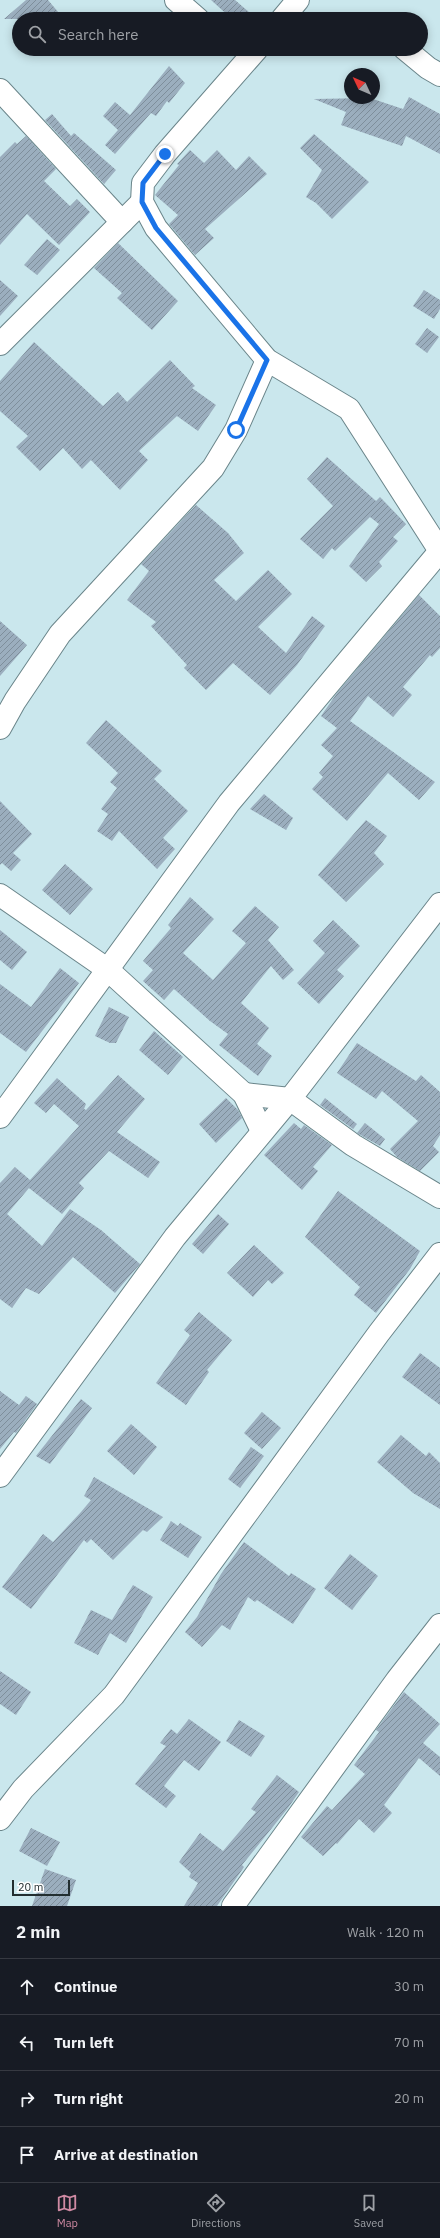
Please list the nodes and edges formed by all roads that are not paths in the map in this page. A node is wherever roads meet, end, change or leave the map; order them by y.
1 (176, 0) edge
2 (298, 0) edge
3 (190, 12) edge
4 (288, 12) edge
5 (244, 56) edge
6 (413, 56) edge
7 (440, 75) edge
8 (0, 90) edge
9 (142, 202) junction
10 (122, 222) junction
11 (4, 333) edge
12 (267, 360) junction
13 (440, 551) edge
14 (0, 728) edge
15 (0, 895) edge
16 (440, 904) edge
17 (107, 969) junction
18 (244, 1094) junction
19 (290, 1099) junction
20 (0, 1117) edge
21 (262, 1131) junction
22 (440, 1198) edge
23 (440, 1254) edge
24 (0, 1476) edge
25 (440, 1624) edge
26 (0, 1819) edge
27 (233, 1906) edge

1 - 3 street
2 - 4 street
5 - 9 street
6 - 7 street
8 - 10 street
9 - 10 street
9 - 12 street
10 - 11 street
12 - 13 street
12 - 14 street
13 - 17 street
15 - 17 street
16 - 19 street
17 - 18 street
17 - 20 street
18 - 19 street
18 - 21 street
19 - 21 street
19 - 22 street
21 - 24 street
23 - 26 street
25 - 27 street

